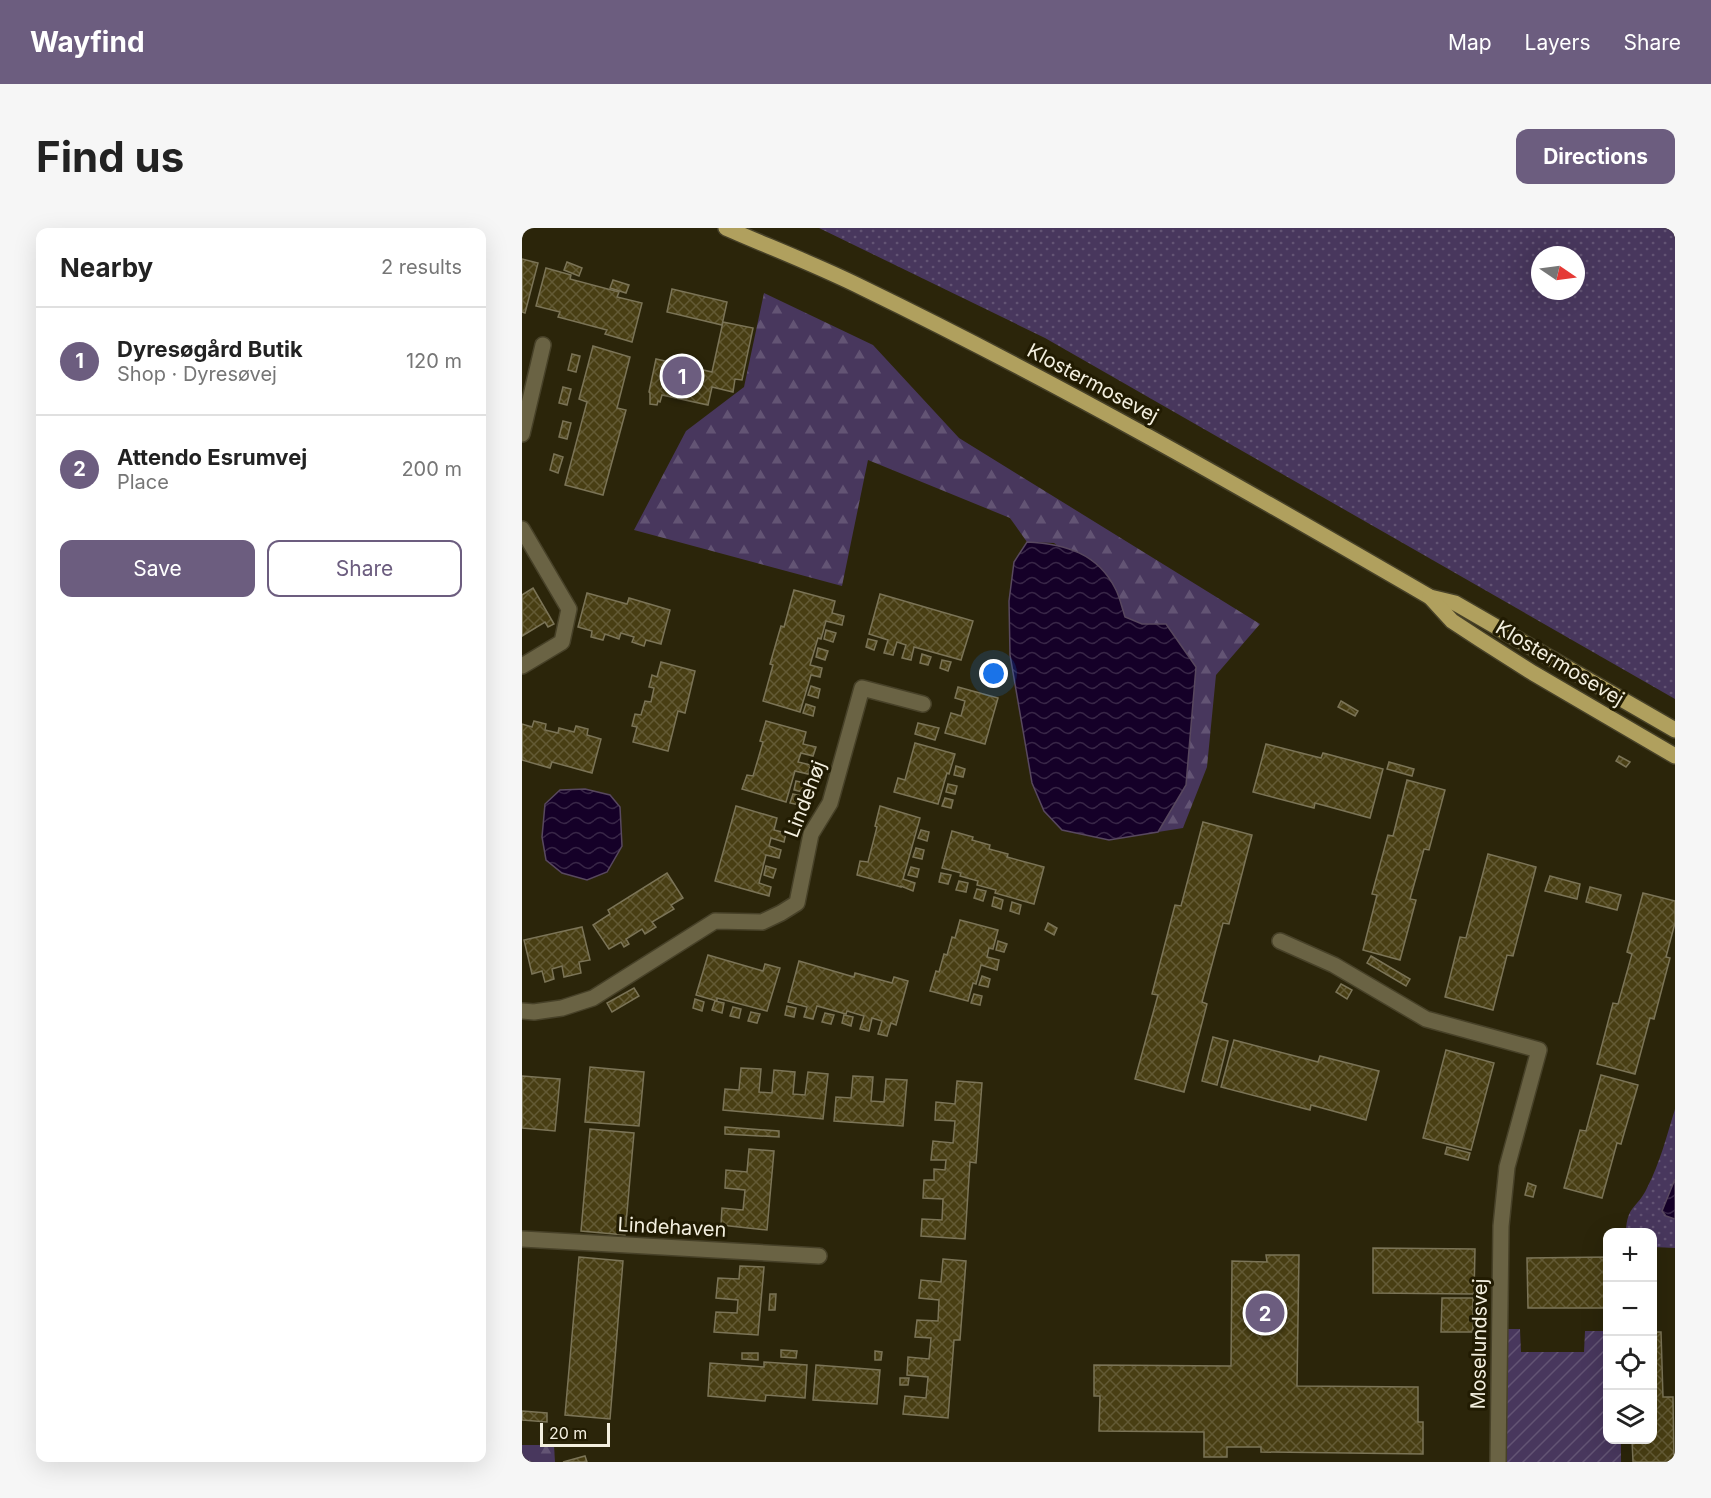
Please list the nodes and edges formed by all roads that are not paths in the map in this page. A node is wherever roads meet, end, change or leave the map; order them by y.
1 (726, 228) edge
2 (543, 345) dead end
3 (522, 434) edge
4 (522, 529) edge
5 (1430, 597) junction
6 (522, 666) edge
7 (923, 704) dead end
8 (1675, 730) edge
9 (1675, 756) edge
10 (1280, 941) dead end
11 (522, 1011) edge
12 (522, 1239) edge
13 (819, 1256) dead end
14 (1498, 1462) edge

1 - 5 main road, Klostermosevej
2 - 3 street
4 - 6 street
5 - 8 main road, Klostermosevej
5 - 9 main road, Klostermosevej
7 - 11 street, Lindehøj
10 - 14 street, Moselundsvej
12 - 13 street, Lindehaven

